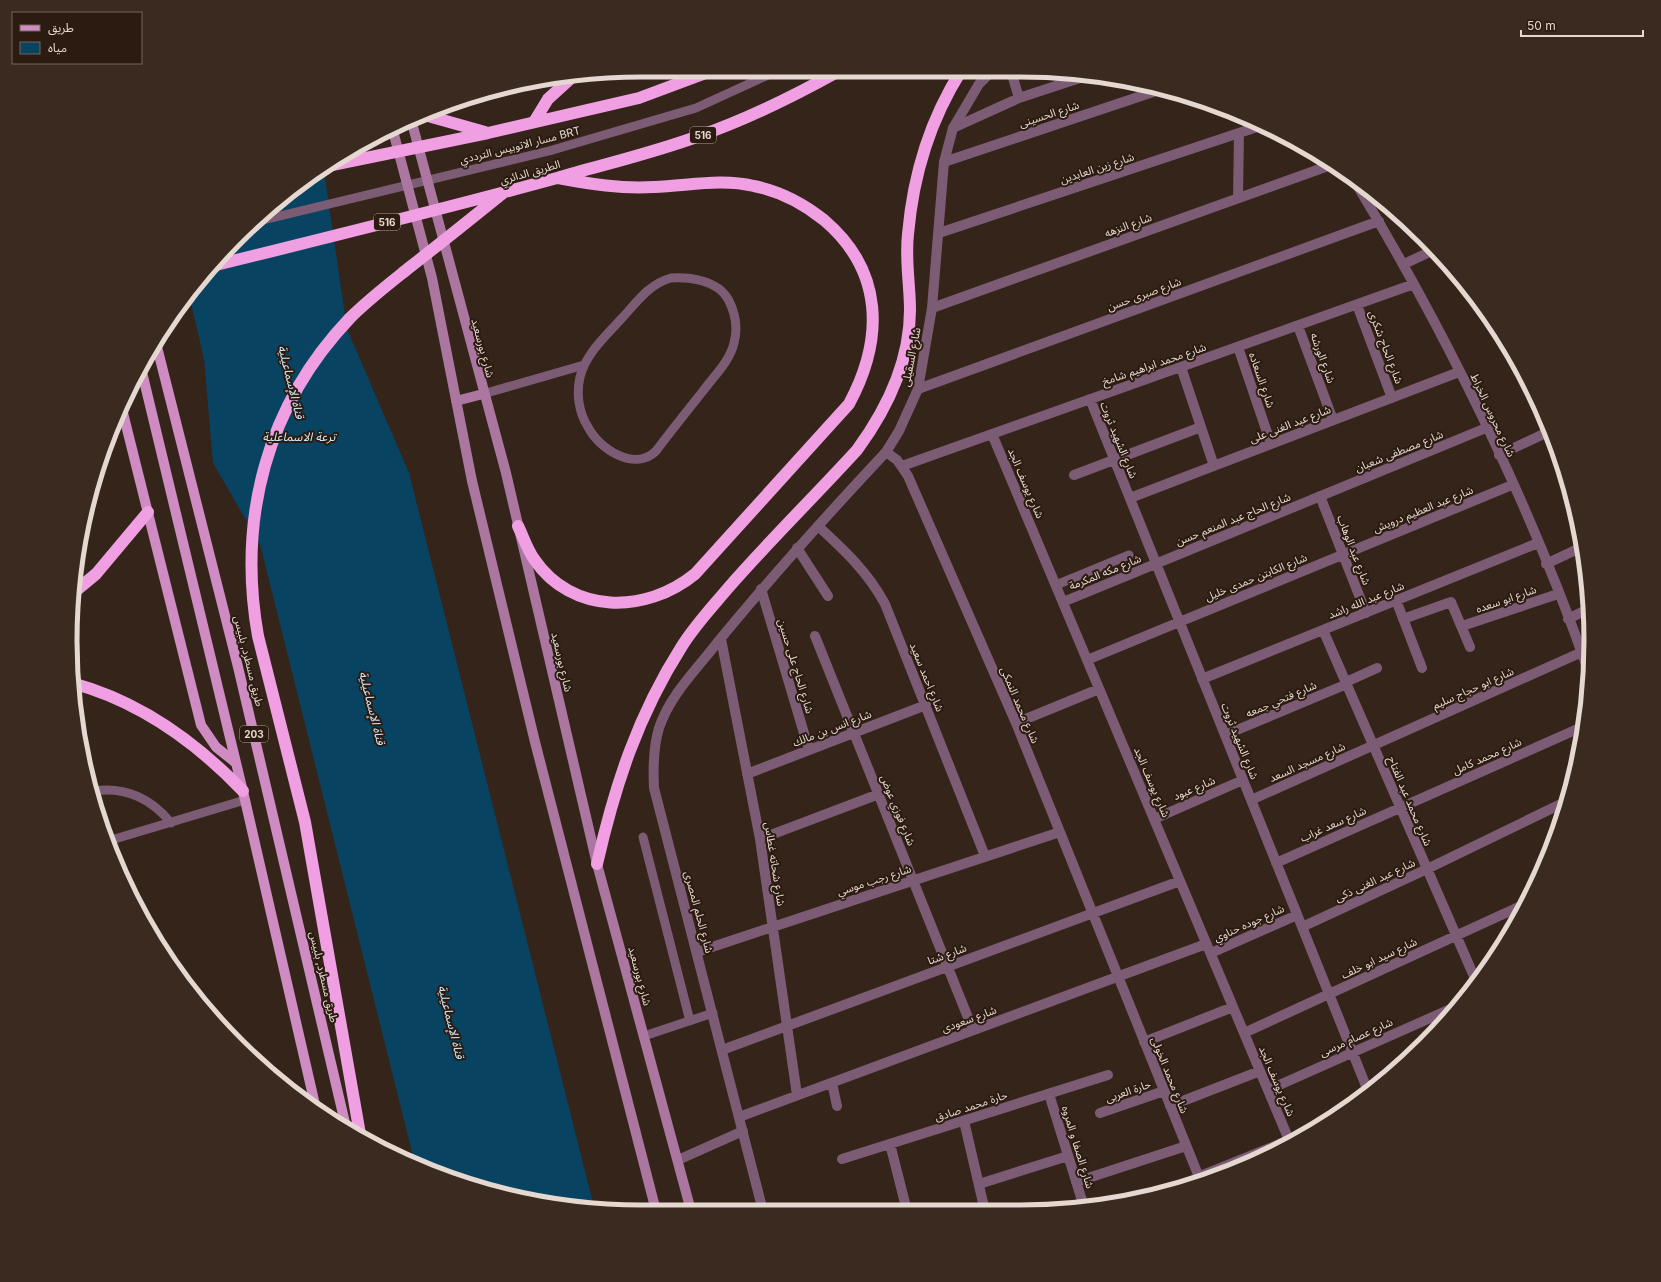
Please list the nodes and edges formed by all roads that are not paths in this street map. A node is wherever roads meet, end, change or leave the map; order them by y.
1 (695, 77) edge
2 (764, 77) edge
3 (828, 77) edge
4 (958, 77) edge
5 (986, 77) edge
6 (1013, 77) edge
7 (1072, 80) edge
8 (567, 82) edge
9 (1151, 93) edge
10 (1019, 98) junction
11 (432, 117) edge
12 (534, 122) junction
13 (413, 126) edge
14 (953, 128) junction
15 (1254, 128) edge
16 (488, 133) junction
17 (1239, 133) junction
18 (394, 134) edge
19 (944, 162) junction
20 (343, 163) edge
21 (1325, 167) edge
22 (558, 178) junction
23 (502, 193) junction
24 (1362, 193) edge
25 (1238, 198) junction
26 (268, 218) edge
27 (1379, 222) junction
28 (939, 233) junction
29 (1429, 252) edge
30 (222, 263) edge
31 (1404, 264) junction
32 (1414, 284) junction
33 (1357, 305) junction
34 (932, 308) junction
35 (1298, 326) junction
36 (1238, 347) junction
37 (158, 351) edge
38 (584, 365) junction
39 (1181, 367) junction
40 (1459, 372) junction
41 (144, 376) edge
42 (918, 389) junction
43 (483, 394) junction
44 (1392, 398) junction
45 (1090, 399) junction
46 (456, 401) junction
47 (124, 416) edge
48 (1332, 420) junction
49 (1201, 427) junction
50 (1486, 428) junction
51 (992, 434) junction
52 (1544, 434) edge
53 (1271, 444) junction
54 (886, 452) junction
55 (1499, 455) junction
56 (1114, 460) junction
57 (902, 466) junction
58 (1214, 466) junction
59 (1074, 475) dead end
60 (1512, 485) junction
61 (1320, 496) junction
62 (1130, 498) junction
63 (148, 512) junction
64 (518, 526) junction
65 (818, 526) junction
66 (1538, 543) junction
67 (797, 548) junction
68 (1576, 550) edge
69 (1343, 554) junction
70 (1129, 555) dead end
71 (1156, 563) junction
72 (1546, 564) junction
73 (1056, 585) junction
74 (80, 587) edge
75 (761, 589) junction
76 (1558, 594) junction
77 (828, 596) dead end
78 (1396, 600) junction
79 (1063, 602) junction
80 (1583, 611) edge
81 (1366, 613) junction
82 (1403, 619) junction
83 (1568, 619) junction
84 (1179, 622) junction
85 (1462, 626) junction
86 (1323, 630) junction
87 (815, 636) dead end
88 (721, 639) junction
89 (1470, 647) dead end
90 (1582, 652) junction
91 (1584, 657) edge
92 (1087, 660) junction
93 (1377, 668) dead end
94 (1422, 668) dead end
95 (1202, 679) junction
96 (1346, 683) junction
97 (79, 686) edge
98 (1099, 689) junction
99 (926, 705) junction
100 (1016, 723) junction
101 (1576, 730) edge
102 (855, 732) junction
103 (1225, 735) junction
104 (1374, 746) junction
105 (809, 750) junction
106 (236, 763) junction
107 (747, 774) junction
108 (1243, 780) junction
109 (97, 791) edge
110 (879, 794) junction
111 (244, 795) junction
112 (1251, 800) junction
113 (1559, 805) edge
114 (1400, 808) junction
115 (1154, 819) junction
116 (172, 823) junction
117 (1060, 832) junction
118 (644, 837) dead end
119 (113, 839) edge
120 (760, 839) junction
121 (985, 856) junction
122 (1276, 863) junction
123 (597, 864) junction
124 (1427, 869) junction
125 (913, 880) junction
126 (1180, 881) junction
127 (1516, 908) edge
128 (1092, 913) junction
129 (1297, 915) junction
130 (773, 926) junction
131 (1302, 927) junction
132 (1456, 936) junction
133 (1206, 944) junction
134 (697, 952) junction
135 (1211, 953) junction
136 (948, 967) junction
137 (1473, 975) edge
138 (1118, 976) junction
139 (1329, 994) junction
140 (1233, 1007) junction
141 (1445, 1011) edge
142 (713, 1013) junction
143 (690, 1021) junction
144 (788, 1026) junction
145 (973, 1030) junction
146 (1244, 1033) junction
147 (644, 1036) junction
148 (1144, 1042) junction
149 (722, 1050) junction
150 (1352, 1052) junction
151 (1260, 1071) junction
152 (1108, 1075) dead end
153 (832, 1083) junction
154 (1366, 1086) edge
155 (1268, 1090) junction
156 (1164, 1091) junction
157 (1049, 1094) junction
158 (798, 1095) junction
159 (314, 1100) edge
160 (837, 1106) dead end
161 (1170, 1106) junction
162 (1100, 1113) dead end
163 (739, 1117) junction
164 (344, 1120) edge
165 (964, 1121) junction
166 (359, 1129) edge
167 (743, 1131) junction
168 (1288, 1137) edge
169 (890, 1144) junction
170 (1186, 1146) junction
171 (1068, 1156) junction
172 (842, 1159) dead end
173 (678, 1160) junction
174 (1198, 1176) edge
175 (1076, 1182) junction
176 (979, 1184) junction
177 (1082, 1201) edge
178 (654, 1205) edge
179 (689, 1205) edge
180 (762, 1205) edge
181 (905, 1205) edge
182 (984, 1205) edge

1 - 12 highway
2 - 26 lane, مسار الاتوبيس الترددي BRT
3 - 22 highway, الطريق الدائري / 516
4 - 123 highway
5 - 14 street, شارع السقيلى
6 - 10 street
7 - 10 street
8 - 12 highway
9 - 19 street, شارع الحسينى
10 - 14 street
11 - 16 highway
12 - 16 highway
13 - 43 main road, شارع بورسعيد
14 - 19 street, شارع السقيلى
15 - 17 street, شارع زين العابدين
16 - 20 highway
17 - 25 street
17 - 28 street, شارع زين العابدين
18 - 46 main road
19 - 28 street, شارع السقيلى
21 - 25 street, شارع النزهه
22 - 23 highway, الطريق الدائري / 516
22 - 64 highway
23 - 30 highway, الطريق الدائري / 516
23 - 166 highway
24 - 27 street, شارع محروس الخراط
25 - 34 street, شارع النزهه
27 - 31 street, شارع محروس الخراط
27 - 42 street, شارع صبرى حسن
28 - 34 street, شارع السقيلى
29 - 31 street
31 - 32 street, شارع محروس الخراط
32 - 33 street, شارع محمد ابراهيم شامخ
32 - 40 street, شارع محروس الخراط
33 - 35 street, شارع محمد ابراهيم شامخ
33 - 44 street, شارع الحاج شكرى
34 - 42 street, شارع السقيلى
35 - 36 street, شارع محمد ابراهيم شامخ
35 - 48 street, شارع الورشه
36 - 39 street, شارع محمد ابراهيم شامخ
36 - 53 street, شارع السعاده
37 - 164 main road, طريق مسطرد, بلبيس / 203
38 - 38 lane
38 - 43 lane
39 - 45 street, شارع محمد ابراهيم شامخ
39 - 49 street
40 - 44 street, شارع عبد الغنى على
40 - 50 street, شارع محروس الخراط
41 - 106 main road, 203
42 - 54 street, شارع السقيلى
43 - 46 main road
43 - 64 main road, شارع بورسعيد
44 - 48 street, شارع عبد الغنى على
45 - 51 street, شارع محمد ابراهيم شامخ
45 - 56 street, شارع الشهيد ثروت
46 - 178 main road
47 - 63 main road
48 - 53 street, شارع عبد الغنى على
49 - 56 street
49 - 58 street
50 - 55 street, شارع محروس الخراط
50 - 61 street, شارع مصطفى شعبان
51 - 57 street, شارع محمد ابراهيم شامخ
51 - 73 street, شارع يوسف الجد
52 - 55 street
53 - 58 street, شارع عبد الغنى على
54 - 57 street, شارع محمد النمكى
54 - 65 street, شارع السقيلى
55 - 60 street, شارع محروس الخراط
56 - 59 street
56 - 62 street, شارع الشهيد ثروت
57 - 100 street, شارع محمد النمكى
58 - 62 street, شارع عبد الغنى على
60 - 66 street, شارع محروس الخراط
60 - 69 street, شارع عبد العظيم درويش
61 - 69 street, شارع عبد الوهاب
61 - 71 street, شارع الحاج عبد المنعم حسن
62 - 71 street, شارع الشهيد ثروت
63 - 74 highway
63 - 106 main road
64 - 123 main road, شارع بورسعيد
65 - 67 street, شارع السقيلى
65 - 99 street, شارع احمد سعيد
66 - 72 street, شارع محروس الخراط
66 - 78 street, شارع عبد الله راشد
67 - 75 street, شارع السقيلى
67 - 77 street
68 - 72 street
69 - 81 street, شارع عبد الوهاب
69 - 84 street, شارع الكابتن حمدى خليل
70 - 73 lane
71 - 79 street, شارع مكه المكرمة
71 - 84 street, شارع الشهيد ثروت
72 - 76 street, شارع محروس الخراط
73 - 79 street, شارع يوسف الجد
75 - 88 street, شارع السقيلى
75 - 105 street, شارع الحاج على حسين
76 - 83 street, شارع محروس الخراط
76 - 85 street, شارع ابو سعده
78 - 81 street, شارع عبد الله راشد
78 - 82 street
79 - 92 street, شارع يوسف الجد
80 - 83 street
81 - 86 street, شارع عبد الله راشد
82 - 85 street
82 - 94 street
83 - 90 street, شارع محروس الخراط
84 - 92 street, شارع الكابتن حمدى خليل
84 - 95 street, شارع الشهيد ثروت
85 - 89 street
86 - 95 street, شارع عبد الله راشد
86 - 96 street, شارع محمد عبد الفتاح
87 - 102 street, شارع فوزي عوض
88 - 107 street, شارع شحاته غطاس
88 - 134 street, شارع الحلم المصرى
90 - 91 street, شارع محروس الخراط
90 - 104 street, شارع ابو حجاج سليم
92 - 98 street, شارع يوسف الجد
93 - 96 street, شارع فتحي جمعه
95 - 103 street, شارع الشهيد ثروت
96 - 103 street, شارع فتحي جمعه
96 - 104 street, شارع محمد عبد الفتاح
97 - 111 highway
98 - 100 street
98 - 115 street, شارع يوسف الجد
99 - 102 street, شارع انس بن مالك
99 - 121 street, شارع احمد سعيد
100 - 117 street, شارع محمد النمكى
101 - 114 street, شارع محمد كامل
102 - 105 street, شارع انس بن مالك
102 - 110 street, شارع فوزي عوض
103 - 108 street, شارع الشهيد ثروت
104 - 112 street, شارع مسجد السعد
104 - 114 street, شارع محمد عبد الفتاح
105 - 107 street, شارع انس بن مالك
106 - 111 main road, 203
107 - 120 street, شارع شحاته غطاس
108 - 112 street, شارع الشهيد ثروت
108 - 115 street, شارع عبود
109 - 116 lane
110 - 120 street
110 - 125 street, شارع فوزي عوض
111 - 116 lane
111 - 159 main road, 203
112 - 122 street, شارع الشهيد ثروت
113 - 124 street, شارع عبد الغنى ذكى
114 - 122 street, شارع سعد غراب
114 - 124 street, شارع محمد عبد الفتاح
115 - 126 street, شارع يوسف الجد
116 - 119 lane
117 - 121 street, شارع رجب موسي
117 - 128 street, شارع محمد النمكى
118 - 143 lane
120 - 130 street, شارع شحاته غطاس
121 - 125 street, شارع رجب موسي
122 - 129 street, شارع الشهيد ثروت
123 - 147 main road, شارع بورسعيد
124 - 131 street, شارع عبد الغنى ذكى
124 - 132 street, شارع محمد عبد الفتاح
125 - 130 street, شارع رجب موسي
125 - 136 street, شارع فوزي عوض
126 - 128 street, شارع شتا
126 - 133 street, شارع يوسف الجد
127 - 132 street, شارع سيد ابو خلف
128 - 136 street, شارع شتا
128 - 138 street, شارع محمد النمكى
129 - 131 street, شارع الشهيد ثروت
129 - 135 street, شارع جوده حناوي
130 - 134 street, شارع رجب موسي
130 - 144 street, شارع شحاته غطاس
131 - 139 street, شارع الشهيد ثروت
132 - 137 street, شارع محمد عبد الفتاح
132 - 139 street, شارع سيد ابو خلف
133 - 135 street, شارع يوسف الجد
133 - 138 street, شارع سعودى
134 - 142 street, شارع الحلم المصرى
135 - 140 street, شارع يوسف الجد
136 - 144 street, شارع شتا
136 - 145 street, شارع فوزي عوض
138 - 145 street, شارع سعودى
138 - 148 street, شارع محمد الخولى
139 - 146 street, شارع سيد ابو خلف
139 - 150 street, شارع الشهيد ثروت
140 - 146 street, شارع يوسف الجد
140 - 148 street
141 - 150 street, شارع عصام مرسى
142 - 143 lane
142 - 149 street, شارع الحلم المصرى
143 - 147 lane
144 - 149 street, شارع شتا
144 - 158 street, شارع شحاته غطاس
145 - 153 street, شارع سعودى
146 - 151 street, شارع يوسف الجد
147 - 173 main road, شارع بورسعيد
148 - 156 street, شارع محمد الخولى
149 - 163 street, شارع الحلم المصرى
150 - 154 street, شارع الشهيد ثروت
150 - 155 street, شارع عصام مرسى
151 - 155 street, شارع يوسف الجد
151 - 161 street
152 - 157 street, حارة محمد صادق
153 - 158 street, شارع سعودى
153 - 160 street
155 - 168 street, شارع يوسف الجد
156 - 161 street, شارع محمد الخولى
156 - 162 street, حارة العربى
157 - 165 street, حارة محمد صادق
157 - 171 street, شارع الصفا و المروه
158 - 163 street, شارع سعودى
161 - 170 street, شارع محمد الخولى
163 - 167 street, شارع الحلم المصرى
165 - 169 street, حارة محمد صادق
165 - 176 street
167 - 173 street
167 - 180 street, شارع الحلم المصرى
169 - 172 street, حارة محمد صادق
169 - 181 street
170 - 174 street, شارع محمد الخولى
170 - 175 street
171 - 175 street, شارع الصفا و المروه
171 - 176 street
173 - 179 main road, شارع بورسعيد
175 - 177 street, شارع الصفا و المروه
176 - 182 street

